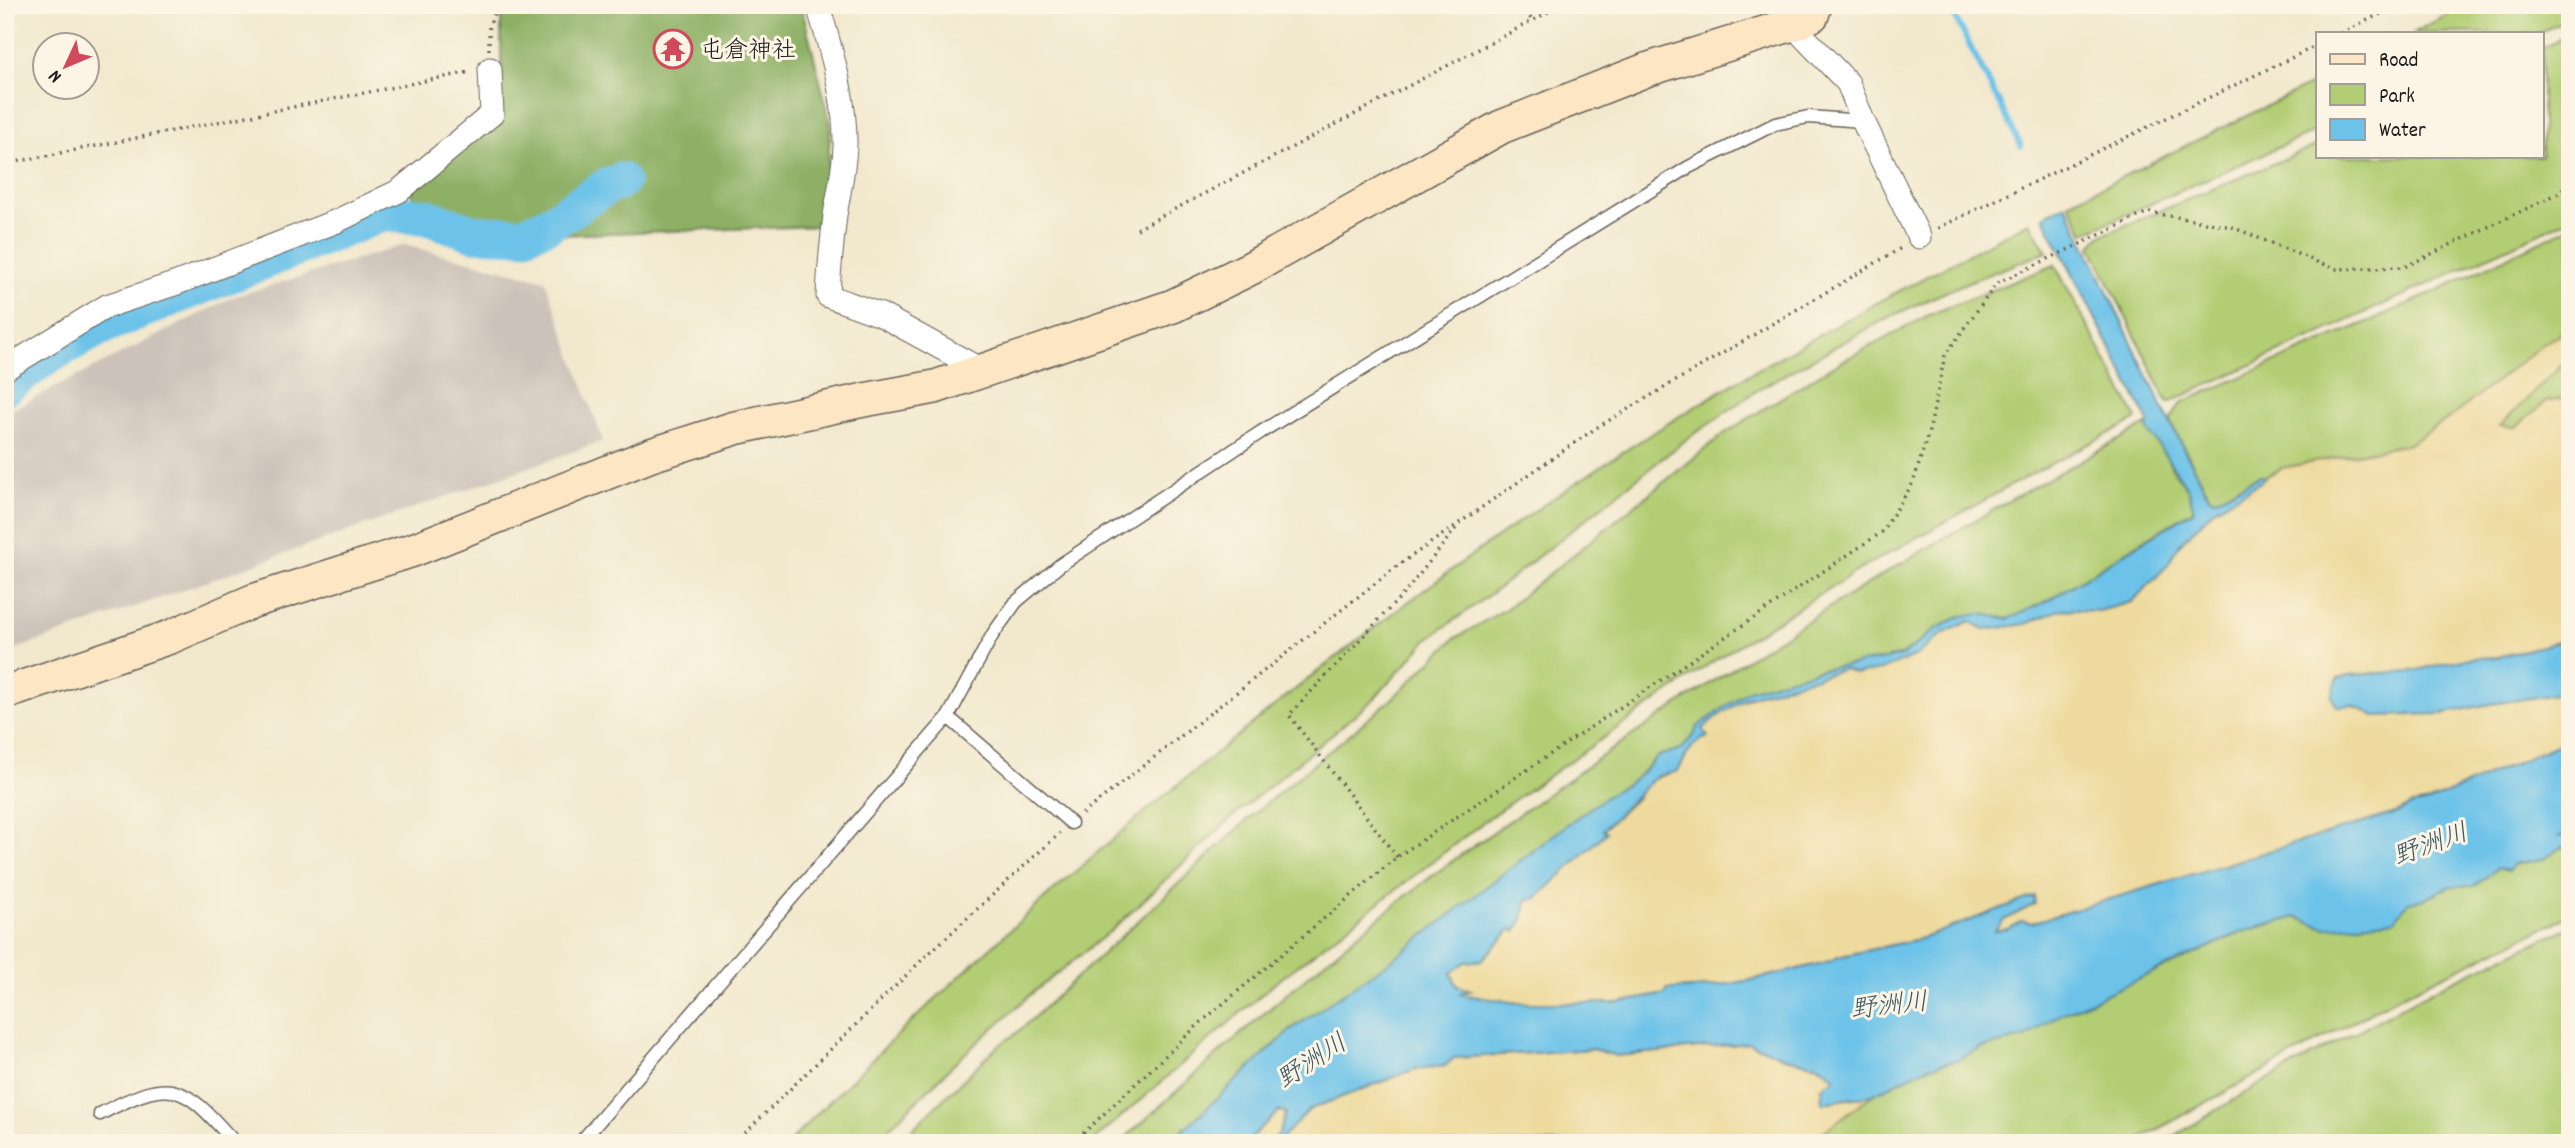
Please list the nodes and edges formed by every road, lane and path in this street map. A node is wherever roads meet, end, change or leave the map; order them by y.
1 (497, 5) edge
2 (1523, 5) edge
3 (1560, 5) edge
4 (2399, 5) edge
5 (823, 7) edge
6 (1806, 14) edge
7 (1532, 21) junction
8 (2343, 32) edge
9 (2316, 45) edge
10 (489, 69) junction
11 (1863, 121) junction
12 (5, 164) edge
13 (2570, 180) edge
14 (1137, 229) dead end
15 (1919, 237) junction
16 (5, 369) edge
17 (985, 372) junction
18 (1461, 522) junction
19 (5, 692) edge
20 (948, 717) junction
21 (1071, 823) junction
22 (1397, 857) junction
23 (100, 1114) dead end
24 (235, 1143) edge
25 (580, 1143) edge
26 (735, 1143) edge
27 (1073, 1143) edge

1 - 10 path
2 - 7 path
3 - 7 path
4 - 8 path
5 - 17 street
6 - 11 street
6 - 17 street
7 - 14 path
9 - 15 path
10 - 12 path
10 - 16 street
11 - 15 street
11 - 20 lane
13 - 22 path
15 - 18 path
17 - 19 street
18 - 21 path
18 - 22 path
20 - 21 lane
20 - 25 lane
21 - 26 path
22 - 27 path
23 - 24 lane

